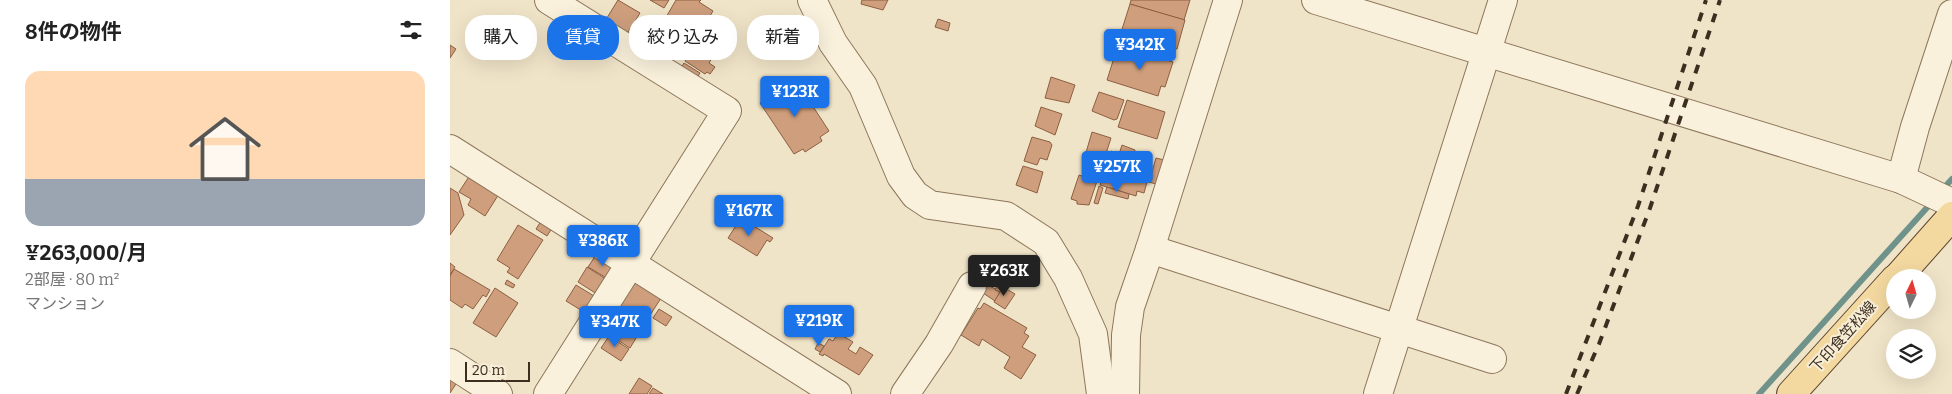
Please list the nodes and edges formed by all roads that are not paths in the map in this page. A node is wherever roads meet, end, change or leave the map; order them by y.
1 (549, 0) edge
2 (812, 0) edge
3 (1228, 0) edge
4 (1316, 0) edge
5 (1503, 0) edge
6 (1952, 14) edge
7 (1486, 53) junction
8 (450, 149) edge
9 (1908, 182) junction
10 (1952, 203) edge
11 (1952, 216) edge
12 (1150, 249) junction
13 (630, 262) junction
14 (1904, 269) edge
15 (972, 286) dead end
16 (1886, 289) edge
17 (1399, 330) junction
18 (1492, 359) dead end
19 (450, 363) edge
20 (498, 394) edge
21 (548, 394) edge
22 (837, 394) edge
23 (905, 394) edge
24 (1101, 394) edge
25 (1125, 394) edge
26 (1378, 394) edge
27 (1791, 394) edge

1 - 13 street
2 - 24 street
3 - 12 street
4 - 7 street
5 - 7 street
6 - 9 street
7 - 9 street
7 - 17 street
8 - 13 street
9 - 10 street
11 - 14 main road, 下印食笠松線
12 - 17 street
12 - 25 street
13 - 21 street
13 - 22 street
15 - 23 street
16 - 27 main road, 下印食笠松線
17 - 18 street
17 - 26 street
19 - 20 street

